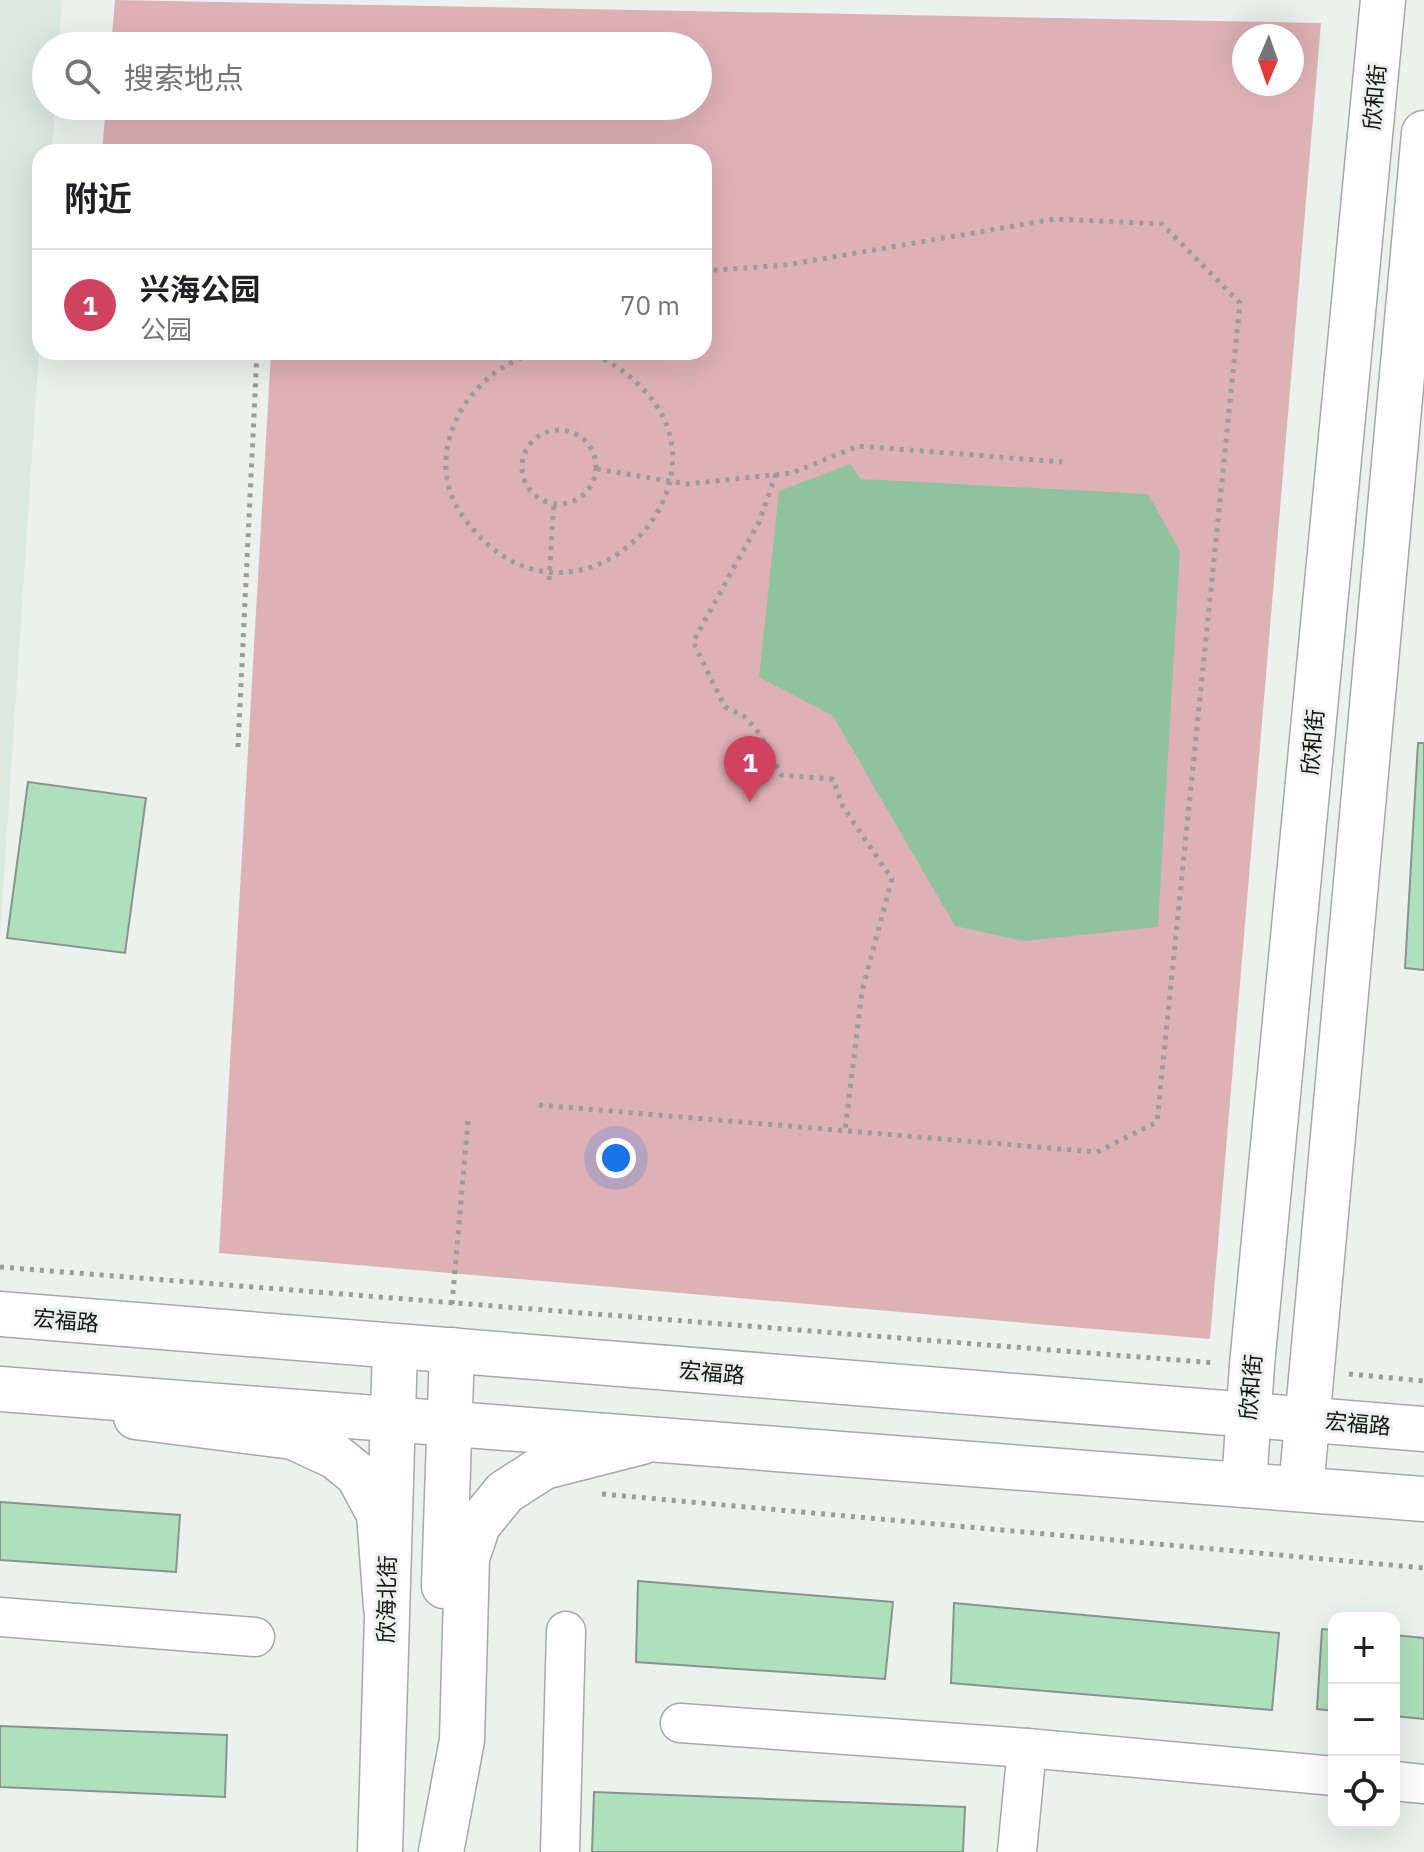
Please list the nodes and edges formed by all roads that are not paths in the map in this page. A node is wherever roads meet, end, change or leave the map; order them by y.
1 (1383, 0) edge
2 (1424, 133) edge
3 (0, 1314) edge
4 (395, 1347) junction
5 (452, 1350) junction
6 (0, 1389) edge
7 (1247, 1414) junction
8 (391, 1419) junction
9 (1306, 1419) junction
10 (448, 1422) junction
11 (1424, 1429) edge
12 (656, 1439) junction
13 (1244, 1485) junction
14 (1301, 1489) junction
15 (1424, 1499) edge
16 (386, 1607) junction
17 (0, 1617) edge
18 (566, 1631) dead end
19 (255, 1637) dead end
20 (680, 1723) dead end
21 (1027, 1748) junction
22 (1328, 1775) edge
23 (1400, 1782) edge
24 (1424, 1784) edge
25 (380, 1852) edge
26 (440, 1852) edge
27 (560, 1852) edge
28 (1017, 1852) edge

1 - 7 street, 欣和街
2 - 9 street
3 - 4 street, 宏福路
4 - 5 street, 宏福路
4 - 8 street, 欣海北街
5 - 7 street, 宏福路
5 - 10 street
6 - 8 street
6 - 16 street
7 - 9 street, 宏福路
7 - 13 street, 欣和街
8 - 10 street
8 - 16 street, 欣海北街
9 - 11 street, 宏福路
9 - 14 street
10 - 12 street
10 - 26 street
12 - 13 street
12 - 26 street
13 - 14 street
14 - 15 street
16 - 25 street, 欣海北街
17 - 19 street
18 - 27 street
20 - 21 street
21 - 22 street
21 - 28 street
23 - 24 street

